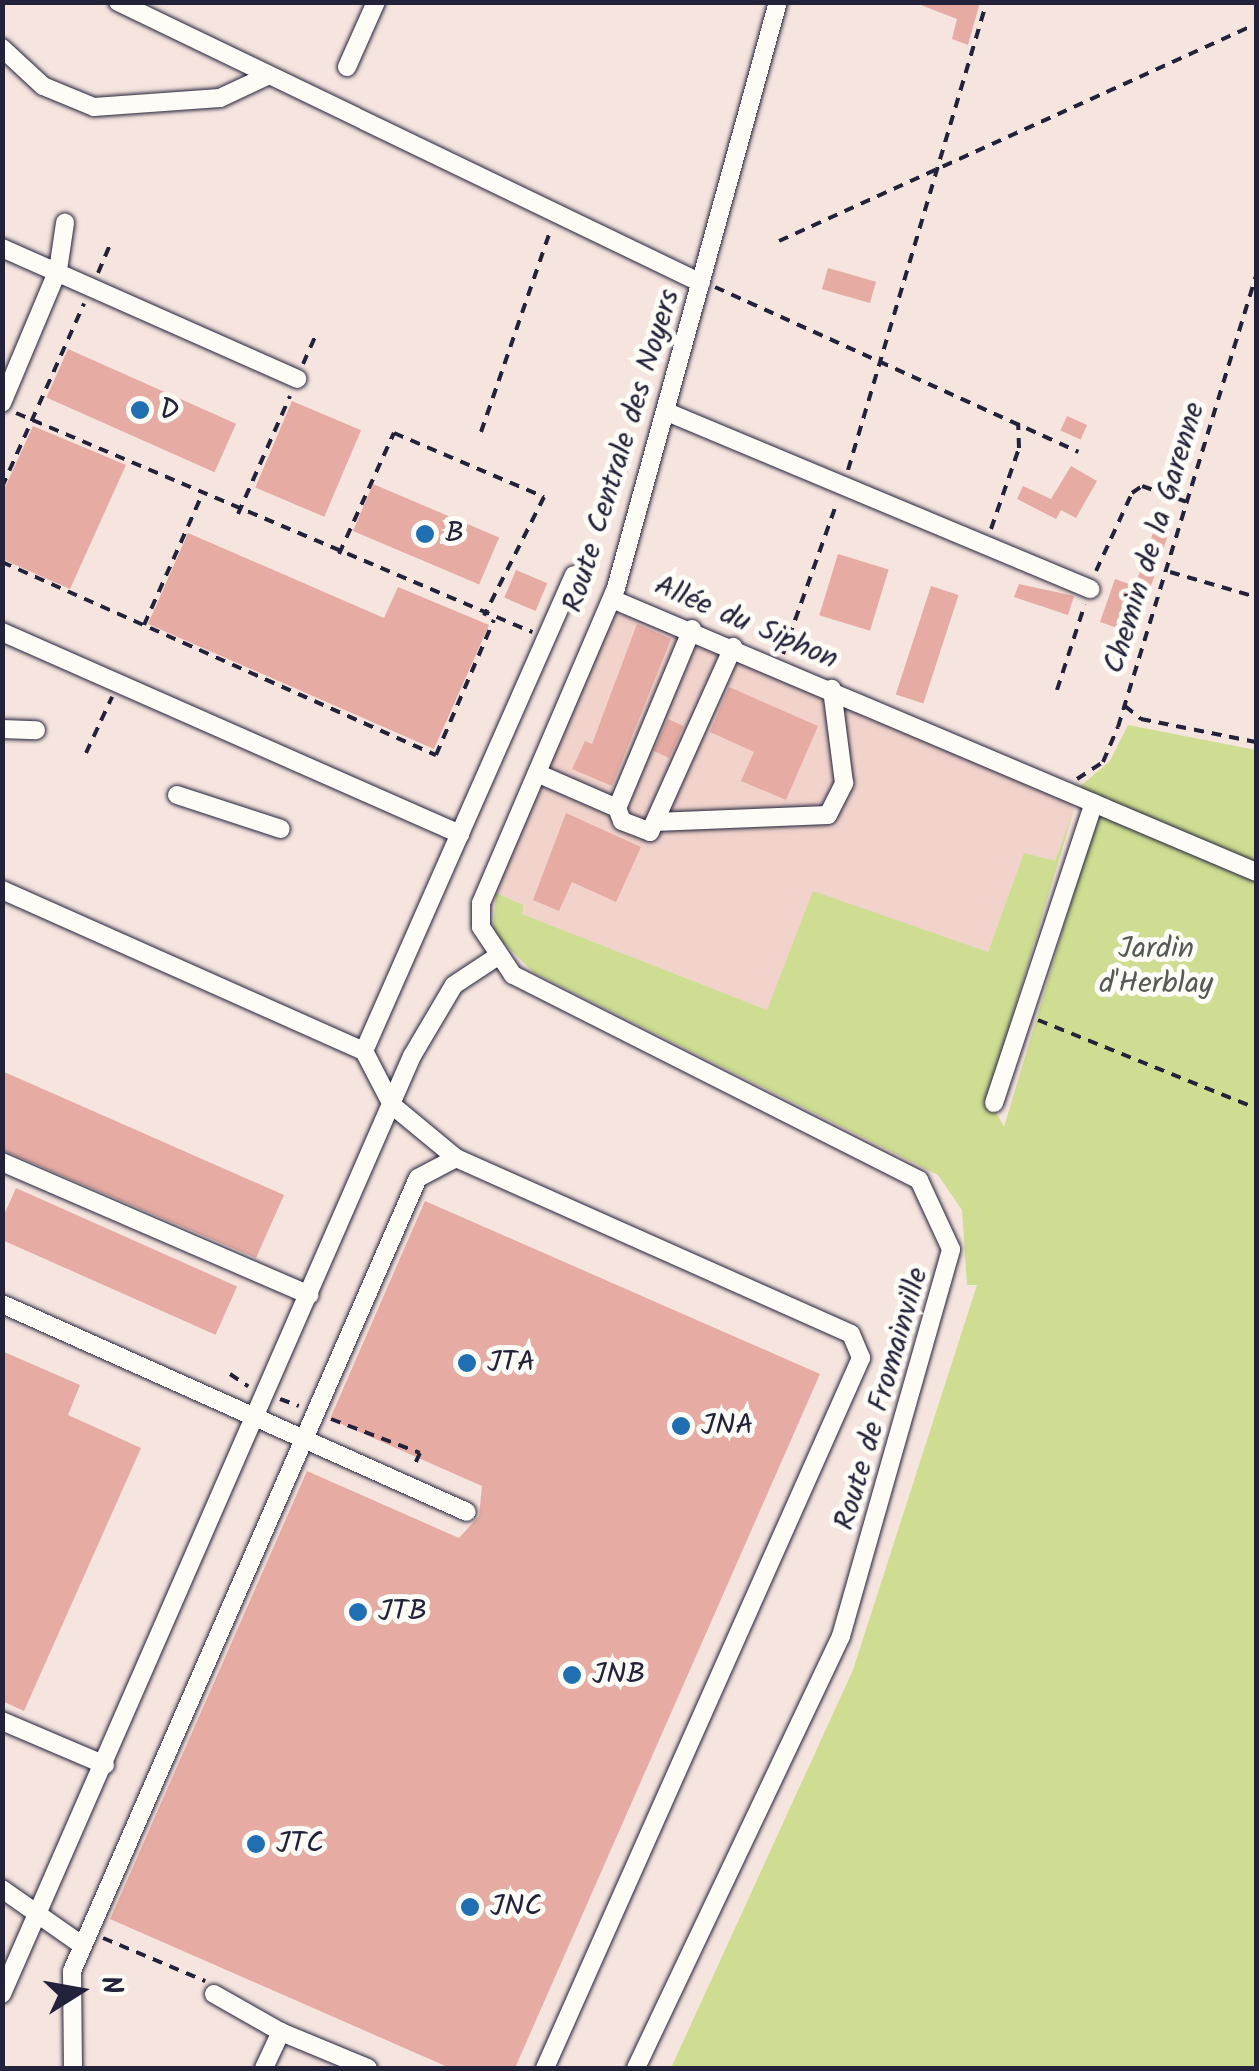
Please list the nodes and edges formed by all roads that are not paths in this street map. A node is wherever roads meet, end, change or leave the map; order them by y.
1 (118, 2) edge
2 (376, 2) edge
3 (778, 2) edge
4 (2, 48) edge
5 (347, 67) dead end
6 (269, 75) junction
7 (65, 223) dead end
8 (2, 248) edge
9 (58, 270) junction
10 (701, 283) junction
11 (297, 379) road end
12 (2, 405) edge
13 (667, 412) junction
14 (574, 575) dead end
15 (1090, 589) road end
16 (612, 599) junction
17 (692, 628) junction
18 (2, 632) edge
19 (733, 647) junction
20 (832, 689) junction
21 (2, 729) edge
22 (36, 730) dead end
23 (537, 773) junction
24 (177, 795) dead end
25 (1094, 803) junction
26 (617, 808) junction
27 (655, 822) junction
28 (281, 829) dead end
29 (460, 834) junction
30 (1256, 872) edge
31 (2, 890) edge
32 (495, 958) junction
33 (364, 1051) junction
34 (994, 1103) dead end
35 (392, 1105) junction
36 (456, 1158) junction
37 (2, 1162) edge
38 (309, 1295) junction
39 (2, 1304) edge
40 (256, 1417) junction
41 (304, 1440) junction
42 (467, 1512) dead end
43 (2, 1721) edge
44 (104, 1765) junction
45 (2, 1889) edge
46 (36, 1912) junction
47 (86, 1939) junction
48 (2, 1994) edge
49 (214, 1994) road end
50 (282, 2032) junction
51 (73, 2068) edge
52 (264, 2068) edge
53 (368, 2068) edge
54 (545, 2068) edge
55 (636, 2068) edge

1 - 6 street
2 - 5 street
3 - 10 street, Route Centrale des Noyers
4 - 6 street
6 - 10 street
7 - 9 street
8 - 9 street
9 - 11 street
9 - 12 street
10 - 13 street, Route Centrale des Noyers
13 - 15 street
13 - 16 street, Route Centrale des Noyers
14 - 29 street
16 - 17 street, Allée du Siphon
16 - 23 street, Route Centrale des Noyers
17 - 19 street, Allée du Siphon
17 - 26 street
18 - 29 street
19 - 20 street, Allée du Siphon
19 - 27 street
20 - 25 street, Allée du Siphon
20 - 27 street
21 - 22 street
23 - 26 street
23 - 32 street, Route Centrale des Noyers
24 - 28 street
25 - 30 street, Allée du Siphon
25 - 34 street
26 - 27 street
29 - 33 street
31 - 33 street
32 - 35 street
32 - 55 street, Route de Fromainville
33 - 35 street
35 - 36 street
35 - 38 street
36 - 41 street
36 - 54 street
37 - 38 street
38 - 40 street
39 - 40 street
40 - 41 street
40 - 44 street
41 - 42 street
41 - 47 street
43 - 44 street
44 - 46 street
45 - 46 street
46 - 47 street
46 - 48 street
47 - 51 street
49 - 50 street
50 - 52 street
50 - 53 street

